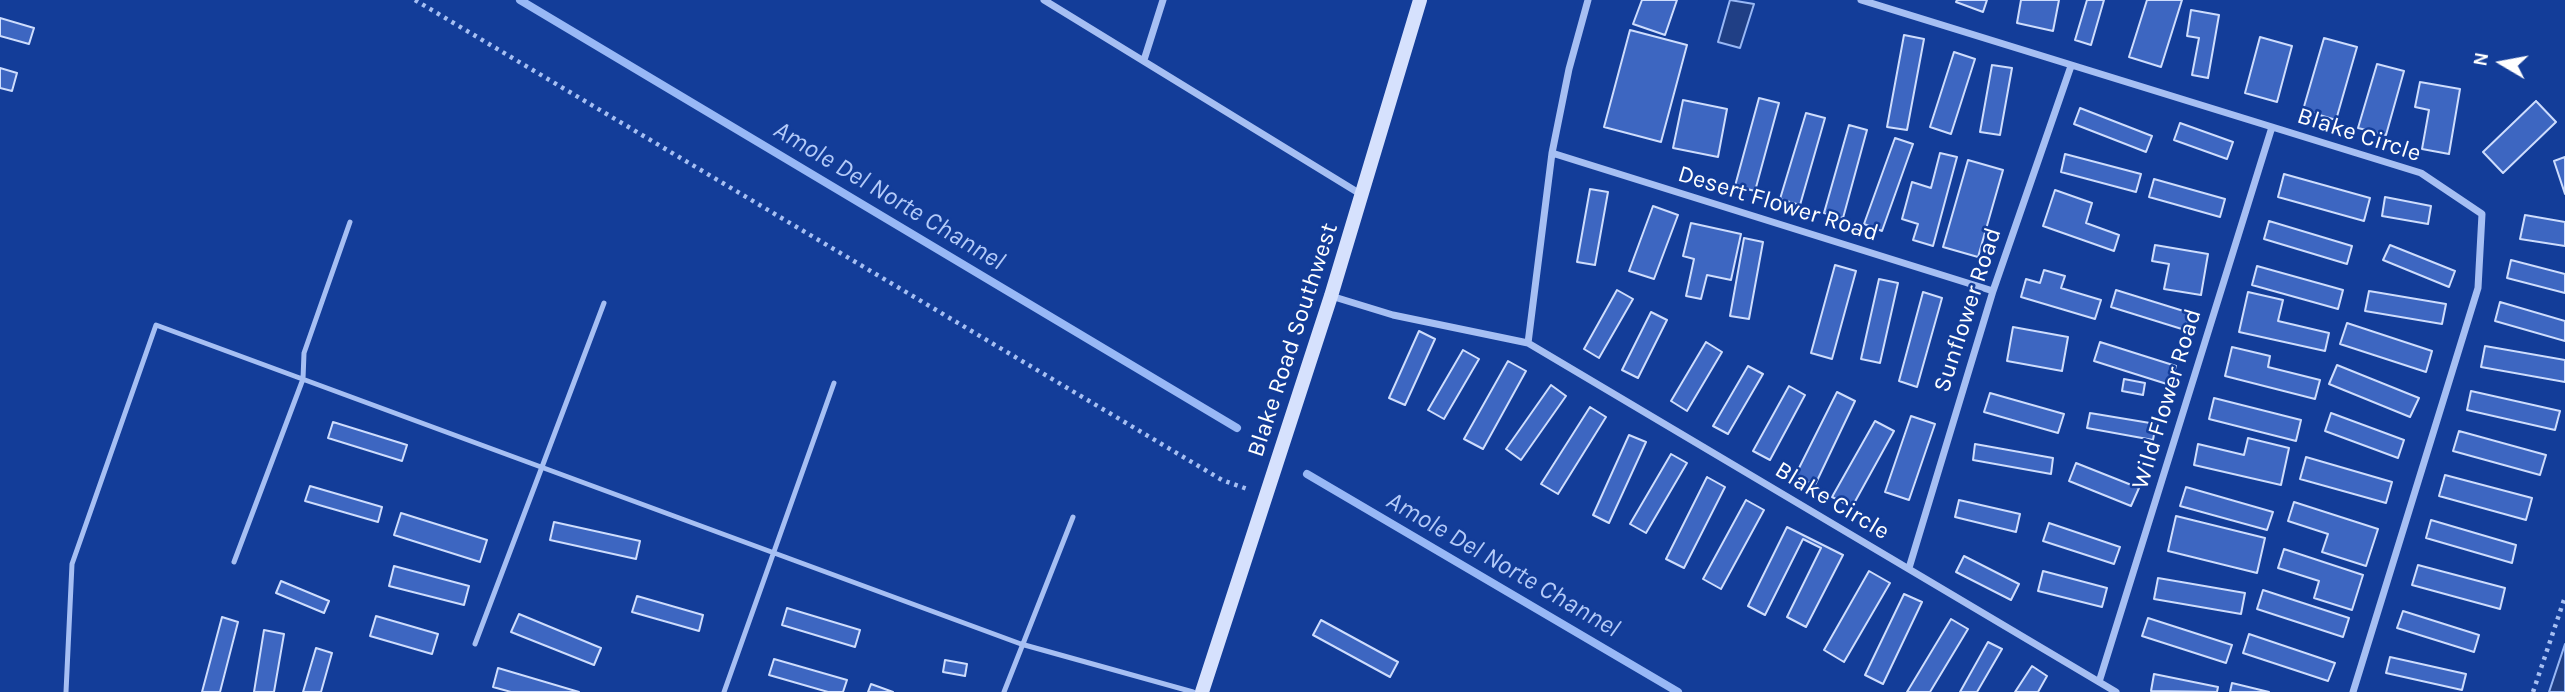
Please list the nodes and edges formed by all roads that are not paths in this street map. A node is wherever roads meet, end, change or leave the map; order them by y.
1 (1044, 0) edge
2 (1164, 0) edge
3 (1420, 0) edge
4 (1588, 0) edge
5 (1861, 0) edge
6 (1144, 60) junction
7 (2071, 66) junction
8 (2272, 127) junction
9 (1552, 153) junction
10 (1362, 195) junction
11 (350, 222) dead end
12 (1993, 291) junction
13 (1331, 296) junction
14 (604, 303) dead end
15 (1528, 343) junction
16 (303, 379) junction
17 (834, 383) dead end
18 (544, 465) junction
19 (1073, 517) dead end
20 (774, 552) junction
21 (234, 562) dead end
22 (1909, 568) junction
23 (475, 644) dead end
24 (1021, 644) junction
25 (2099, 682) junction
26 (66, 692) edge
27 (724, 692) edge
28 (1004, 692) edge
29 (1193, 692) edge
30 (1202, 692) edge
31 (2116, 692) edge
32 (2353, 692) edge

1 - 6 street
2 - 6 street
3 - 10 main road, Blake Road Southwest
4 - 9 street
5 - 7 street, Blake Circle
6 - 10 street
7 - 8 street, Blake Circle
7 - 12 street, Sunflower Road
8 - 25 street, Wild Flower Road
8 - 32 street, Blake Circle
9 - 12 street, Desert Flower Road
9 - 15 street
10 - 13 main road, Blake Road Southwest
11 - 16 lane
12 - 22 street, Sunflower Road
13 - 15 street, Blake Circle
13 - 30 main road, Blake Road Southwest
14 - 18 lane
15 - 22 street, Blake Circle
16 - 18 lane
16 - 21 lane
16 - 26 lane
17 - 20 lane
18 - 20 lane
18 - 23 lane
19 - 24 lane
20 - 24 lane
20 - 27 lane
22 - 25 street, Blake Circle
24 - 28 lane
24 - 29 lane
25 - 31 street, Blake Circle

